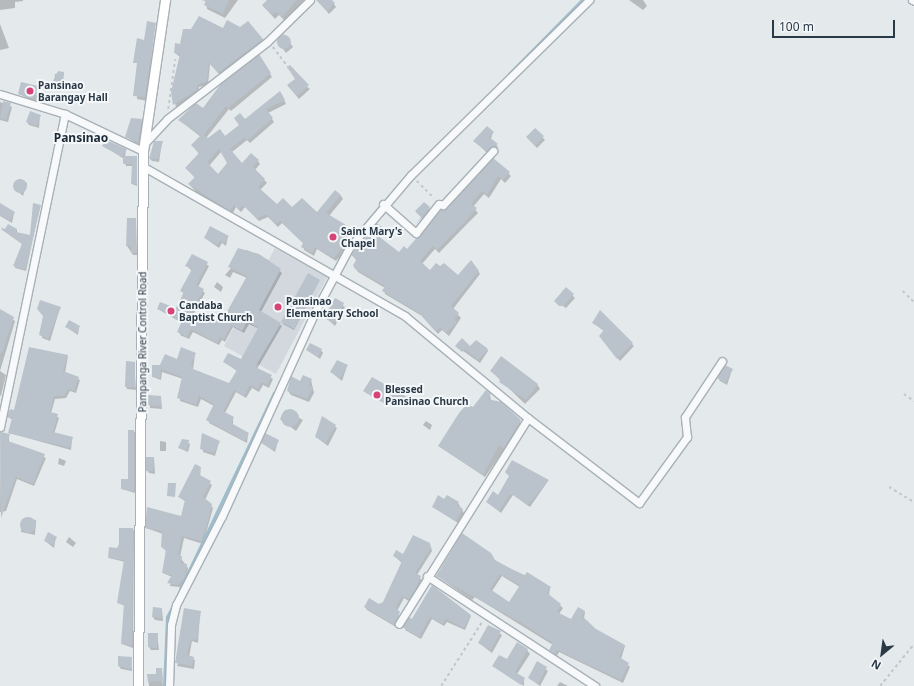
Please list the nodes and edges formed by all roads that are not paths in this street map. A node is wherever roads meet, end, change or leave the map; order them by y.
1 (165, 0) edge
2 (310, 0) edge
3 (589, 0) edge
4 (0, 94) edge
5 (65, 114) junction
6 (144, 147) junction
7 (493, 151) dead end
8 (144, 167) junction
9 (383, 204) junction
10 (334, 276) junction
11 (722, 361) dead end
12 (528, 418) junction
13 (0, 427) edge
14 (427, 576) junction
15 (398, 624) dead end
16 (138, 686) edge
17 (169, 686) edge
18 (595, 686) edge

1 - 6 main road, Pampanga River Control Road
2 - 6 street
3 - 9 street
4 - 5 street
5 - 6 street
5 - 13 street
6 - 8 main road, Pampanga River Control Road
7 - 9 street
8 - 10 street
8 - 16 main road, Pampanga River Control Road
9 - 10 street
10 - 12 street
10 - 17 street
11 - 12 street
12 - 14 street
14 - 15 street
14 - 18 street

